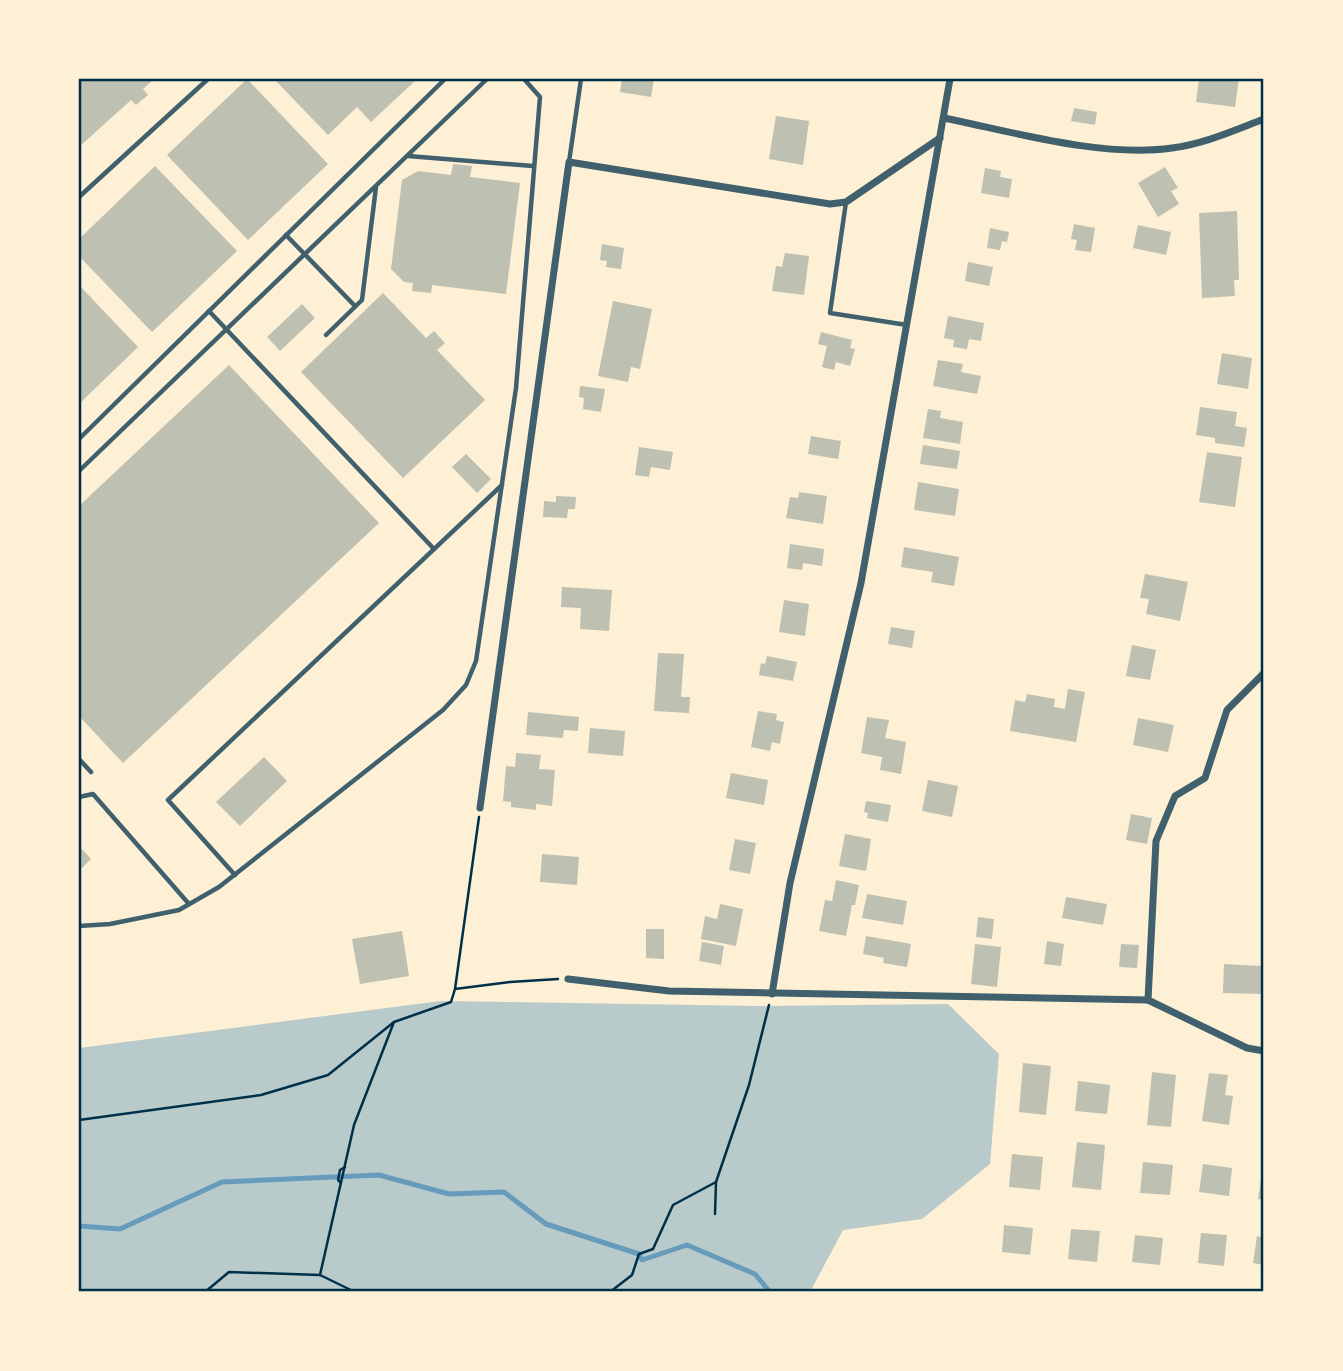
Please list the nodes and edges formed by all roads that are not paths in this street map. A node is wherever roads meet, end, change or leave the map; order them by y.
1 (208, 79) edge
2 (445, 79) edge
3 (487, 79) edge
4 (524, 79) edge
5 (581, 79) edge
6 (950, 79) edge
7 (944, 118) junction
8 (1264, 119) edge
9 (940, 138) junction
10 (407, 156) junction
11 (569, 162) junction
12 (533, 166) junction
13 (376, 186) junction
14 (79, 197) edge
15 (846, 202) junction
16 (286, 235) junction
17 (305, 254) junction
18 (355, 306) junction
19 (209, 312) junction
20 (907, 325) junction
21 (226, 330) junction
22 (326, 335) dead end
23 (79, 439) edge
24 (79, 471) edge
25 (502, 485) junction
26 (434, 549) junction
27 (1264, 673) edge
28 (79, 759) edge
29 (91, 772) dead end
30 (79, 797) edge
31 (480, 808) road end
32 (234, 875) junction
33 (189, 904) junction
34 (79, 926) edge
35 (568, 979) road end
36 (772, 994) junction
37 (1148, 1000) junction
38 (1264, 1051) edge

1 - 14 lane
2 - 16 lane
3 - 10 lane
4 - 12 lane
5 - 11 lane
6 - 7 street
7 - 8 street
7 - 9 street
9 - 15 street
9 - 20 street
10 - 12 lane
10 - 13 lane
11 - 15 street
11 - 31 street
12 - 25 lane
13 - 17 lane
13 - 18 lane
15 - 20 lane
16 - 17 lane
16 - 19 lane
17 - 18 lane
17 - 21 lane
18 - 22 lane
19 - 21 lane
19 - 23 lane
20 - 36 street
21 - 24 lane
21 - 26 lane
25 - 26 lane
25 - 32 lane
26 - 32 lane
27 - 37 street
28 - 29 lane
30 - 33 lane
32 - 33 lane
33 - 34 lane
35 - 36 street
36 - 37 street
37 - 38 street

